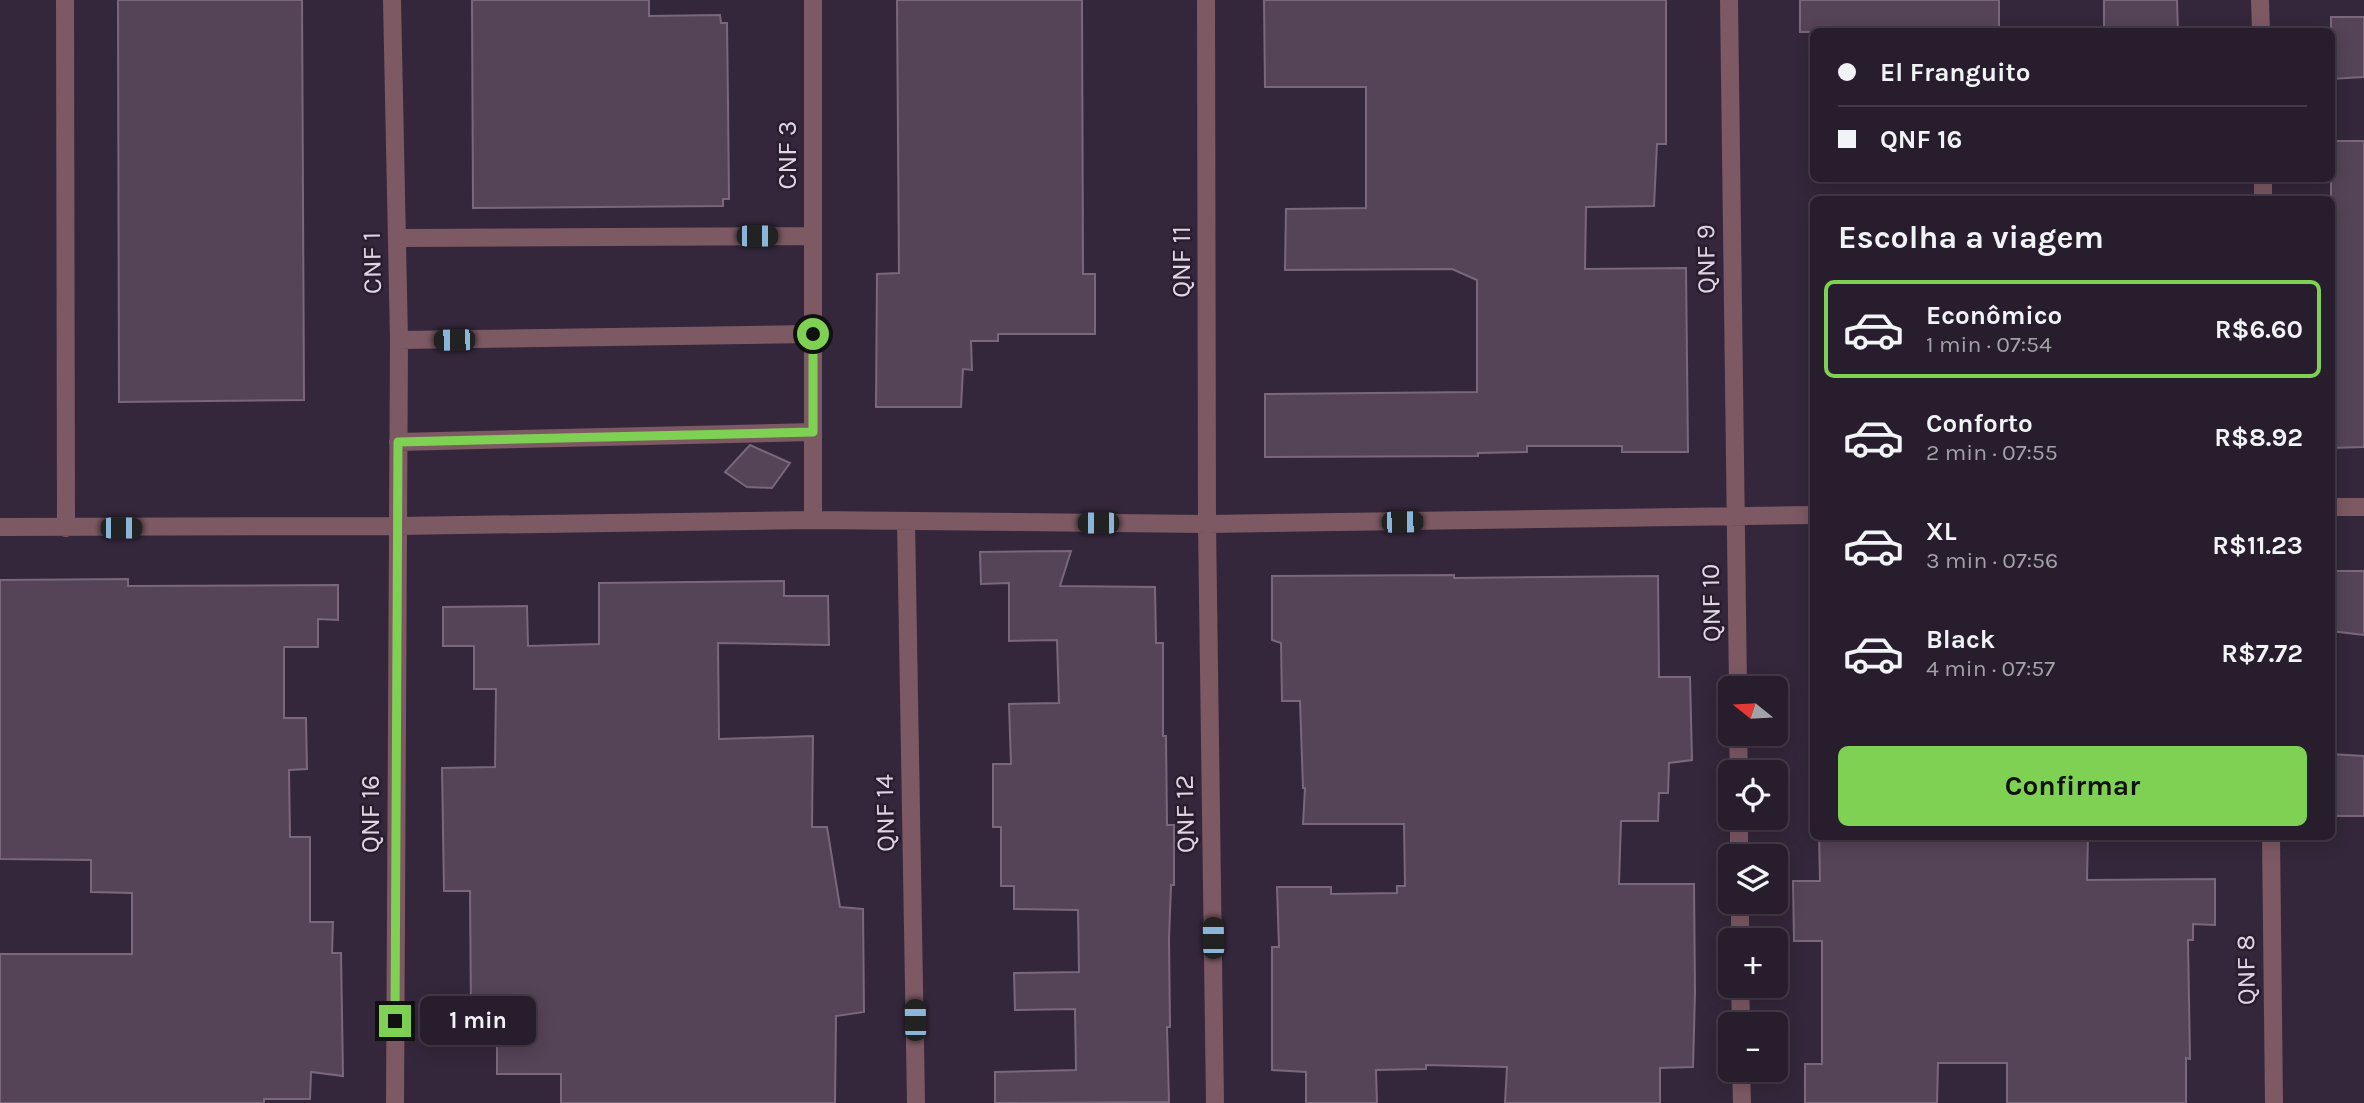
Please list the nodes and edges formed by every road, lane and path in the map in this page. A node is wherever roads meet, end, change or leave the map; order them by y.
1 (65, 0) edge
2 (392, 0) edge
3 (813, 0) edge
4 (1206, 0) edge
5 (1729, 0) edge
6 (2260, 0) edge
7 (2261, 28) edge
8 (813, 236) junction
9 (398, 238) junction
10 (813, 334) junction
11 (399, 340) junction
12 (813, 432) junction
13 (398, 442) junction
14 (2335, 507) edge
15 (2364, 507) edge
16 (1810, 516) edge
17 (1736, 517) junction
18 (813, 520) junction
19 (906, 521) junction
20 (1207, 524) junction
21 (397, 526) junction
22 (0, 527) edge
23 (66, 528) junction
24 (1738, 676) edge
25 (2271, 840) edge
26 (1741, 1082) edge
27 (395, 1103) edge
28 (916, 1103) edge
29 (1215, 1103) edge
30 (1742, 1103) edge
31 (2274, 1103) edge

1 - 23 street
2 - 9 street, CNF 1
3 - 8 street, CNF 3
4 - 20 street, QNF 11
5 - 17 street, QNF 9
6 - 7 street
8 - 9 street
8 - 10 street, CNF 3
9 - 11 street, CNF 1
10 - 11 street
10 - 12 street, CNF 3
11 - 13 street, CNF 1
12 - 13 street
12 - 18 street, CNF 3
13 - 21 street, CNF 1
14 - 15 street
16 - 17 street
17 - 20 street
17 - 24 street, QNF 10
18 - 19 street
18 - 21 street
19 - 20 street
19 - 28 street, QNF 14
20 - 29 street, QNF 12
21 - 23 street
21 - 27 street, QNF 16
22 - 23 street
25 - 31 street, QNF 8
26 - 30 street

